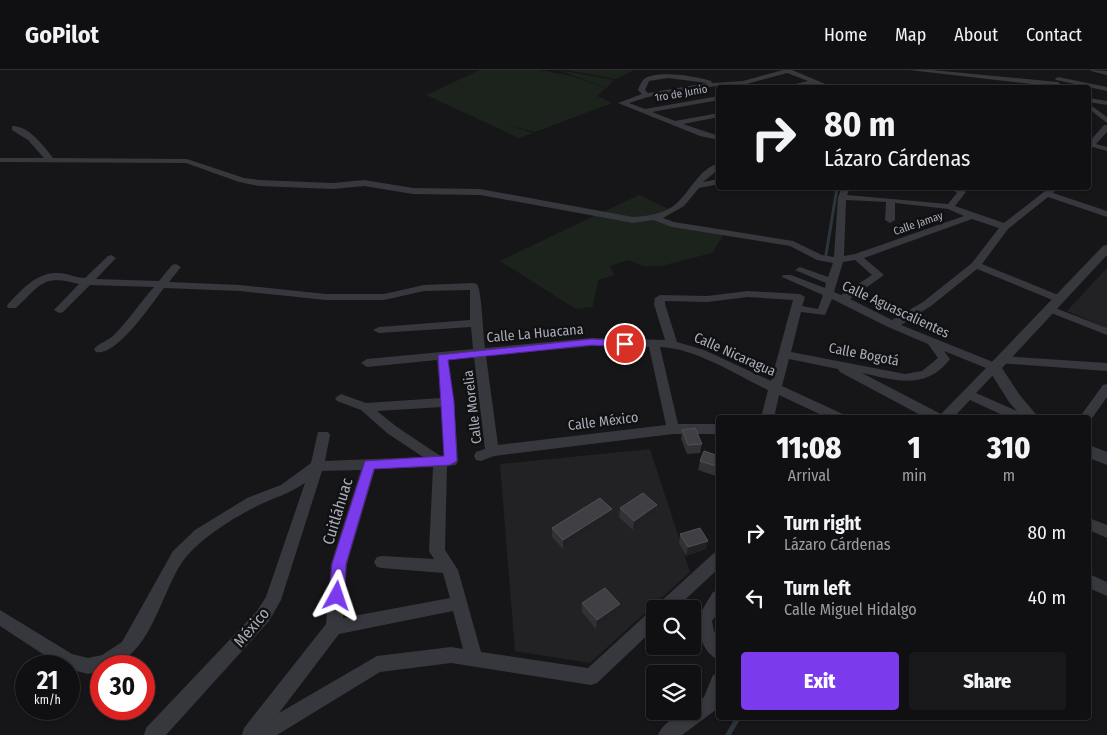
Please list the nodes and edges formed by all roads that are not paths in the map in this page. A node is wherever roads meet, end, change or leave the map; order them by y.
1 (786, 70) edge
2 (800, 70) edge
3 (912, 70) edge
4 (990, 70) edge
5 (1093, 70) edge
6 (1107, 73) edge
7 (930, 75) dead end
8 (994, 78) junction
9 (1061, 81) edge
10 (816, 82) junction
11 (716, 84) junction
12 (720, 85) edge
13 (730, 85) edge
14 (799, 85) edge
15 (824, 85) edge
16 (833, 85) edge
17 (1000, 85) edge
18 (1081, 85) edge
19 (1091, 87) edge
20 (1107, 90) edge
21 (647, 95) junction
22 (716, 99) edge
23 (1091, 100) edge
24 (1107, 102) edge
25 (1091, 108) edge
26 (646, 111) junction
27 (716, 116) edge
28 (1107, 121) edge
29 (674, 123) junction
30 (1107, 127) edge
31 (15, 128) dead end
32 (716, 132) edge
33 (703, 134) junction
34 (716, 137) edge
35 (1091, 144) edge
36 (1091, 145) edge
37 (1107, 149) edge
38 (0, 160) edge
39 (50, 160) junction
40 (716, 167) edge
41 (716, 182) edge
42 (694, 186) junction
43 (958, 190) edge
44 (1051, 191) edge
45 (844, 192) edge
46 (891, 200) junction
47 (950, 207) junction
48 (1107, 214) edge
49 (972, 216) junction
50 (655, 218) junction
51 (890, 220) dead end
52 (1005, 227) junction
53 (1107, 248) edge
54 (110, 258) dead end
55 (839, 258) junction
56 (856, 258) junction
57 (976, 265) junction
58 (176, 267) dead end
59 (800, 270) dead end
60 (786, 277) dead end
61 (88, 281) junction
62 (833, 282) junction
63 (162, 284) junction
64 (804, 285) junction
65 (829, 294) junction
66 (842, 299) junction
67 (798, 302) junction
68 (1054, 304) junction
69 (12, 306) dead end
70 (59, 310) dead end
71 (476, 320) junction
72 (892, 326) junction
73 (379, 330) dead end
74 (1107, 332) edge
75 (592, 342) joint
76 (654, 344) junction
77 (671, 344) junction
78 (934, 344) junction
79 (100, 349) dead end
80 (481, 353) junction
81 (784, 354) junction
82 (442, 357) junction
83 (1107, 358) edge
84 (1001, 360) junction
85 (367, 363) dead end
86 (833, 364) junction
87 (1107, 367) edge
88 (776, 388) junction
89 (1107, 388) edge
90 (968, 394) junction
91 (341, 398) dead end
92 (448, 402) junction
93 (365, 407) junction
94 (767, 415) edge
95 (834, 415) edge
96 (931, 415) edge
97 (948, 415) edge
98 (1014, 415) edge
99 (1029, 415) edge
100 (1087, 415) edge
101 (673, 429) junction
102 (716, 429) edge
103 (323, 435) dead end
104 (1091, 452) edge
105 (486, 453) joint
106 (1107, 459) edge
107 (445, 462) junction
108 (370, 465) junction
109 (317, 466) junction
110 (1091, 525) edge
111 (1107, 532) edge
112 (716, 561) edge
113 (382, 562) dead end
114 (447, 567) junction
115 (1091, 582) edge
116 (1107, 589) edge
117 (674, 600) edge
118 (716, 602) edge
119 (460, 604) junction
120 (0, 617) edge
121 (646, 625) edge
122 (334, 627) junction
123 (716, 648) edge
124 (474, 658) junction
125 (716, 688) edge
126 (153, 735) edge
127 (251, 735) edge
128 (260, 735) edge
129 (667, 735) edge

1 - 10 street
1 - 13 street
2 - 16 street
3 - 8 street
4 - 8 street
5 - 6 street
7 - 8 street
8 - 9 street
8 - 17 street
9 - 18 street
10 - 14 street
10 - 15 street
11 - 12 street
11 - 21 street
11 - 21 street
19 - 20 street
21 - 26 street
22 - 26 street, 1ro de Junio
23 - 24 street
25 - 28 street
26 - 29 street
27 - 29 street
29 - 33 street
30 - 35 street
31 - 39 street
32 - 33 street
33 - 34 street
36 - 37 street
38 - 39 street
39 - 50 street
40 - 42 street
41 - 42 street
42 - 50 street
43 - 47 street
44 - 48 street
44 - 52 street
45 - 46 street
45 - 55 street
46 - 47 street
46 - 51 street
47 - 49 street
49 - 52 street
49 - 56 street, Calle Jamay
50 - 55 street, Calle Jamay
52 - 57 street
53 - 68 street
54 - 61 street
55 - 56 street, Calle Jamay
55 - 62 street
56 - 66 street
57 - 68 street
57 - 72 street
58 - 63 street
59 - 62 street
60 - 64 street, Calle Aguascalientes
61 - 63 street
61 - 69 street
61 - 70 street
62 - 65 street
63 - 71 street, Calle Morelia
63 - 79 street
64 - 65 street, Calle Aguascalientes
64 - 67 street
65 - 66 street, Calle Aguascalientes
65 - 67 street
66 - 72 street, Calle Aguascalientes
67 - 77 street
67 - 81 street
68 - 74 street
68 - 84 street
71 - 73 street
71 - 80 street, Calle Morelia
72 - 78 street, Calle Aguascalientes
75 - 76 street, Calle Nicaragua
75 - 80 street, Calle La Huacana
76 - 77 street, Calle Nicaragua
76 - 101 street
77 - 88 street, Calle Nicaragua
78 - 84 street, Calle Aguascalientes
78 - 86 street, Calle Bogotá
80 - 82 street, Calle La Huacana
80 - 105 street, Calle Morelia
81 - 86 street, Calle Bogotá
81 - 88 street
82 - 85 street, Calle La Huacana
82 - 92 street
83 - 84 street
84 - 87 street
84 - 90 street
84 - 99 street
86 - 96 street
88 - 94 street
88 - 95 street, Calle Nicaragua
89 - 100 street
90 - 97 street
90 - 98 street
91 - 93 street
92 - 93 street
92 - 107 street
93 - 107 street
101 - 102 street, Calle México
101 - 105 street, Calle México
103 - 109 street
104 - 106 street
107 - 108 street
107 - 114 street
108 - 109 street
108 - 122 street, Cuitláhuac
109 - 120 street
109 - 126 street, México
110 - 111 street
112 - 117 street
113 - 114 street
114 - 119 street
115 - 116 street
118 - 123 street
119 - 122 street
119 - 124 street
121 - 124 street
122 - 127 street
124 - 128 street
125 - 129 street

